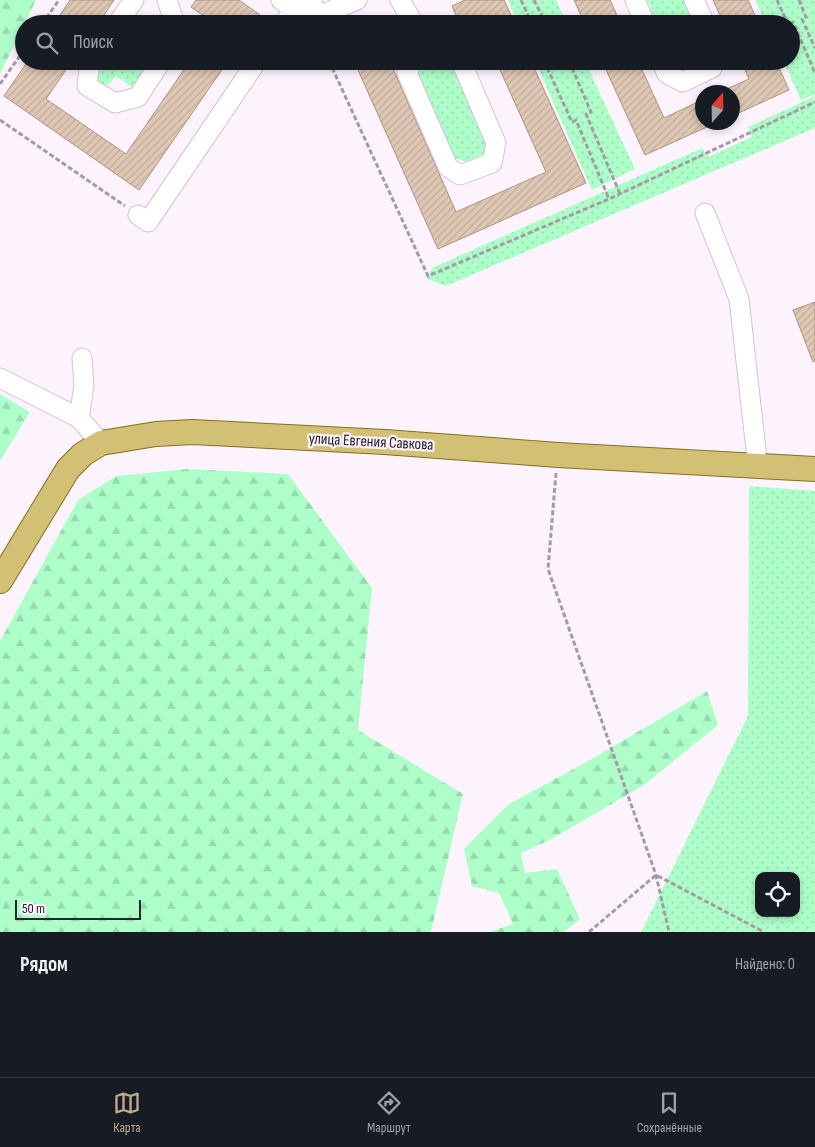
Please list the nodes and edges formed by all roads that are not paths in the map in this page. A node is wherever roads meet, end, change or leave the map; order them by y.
1 (134, 0) edge
2 (167, 0) edge
3 (357, 0) edge
4 (400, 0) edge
5 (635, 0) edge
6 (694, 0) edge
7 (123, 15) edge
8 (172, 15) edge
9 (321, 15) edge
10 (409, 15) edge
11 (641, 15) edge
12 (700, 15) edge
13 (89, 70) edge
14 (155, 70) edge
15 (251, 70) edge
16 (408, 70) edge
17 (465, 70) edge
18 (665, 70) edge
19 (708, 70) edge
20 (705, 213) dead end
21 (138, 215) road end
22 (82, 358) dead end
23 (0, 378) edge
24 (79, 418) junction
25 (101, 443) junction
26 (756, 466) junction
27 (815, 469) edge
28 (0, 581) edge

1 - 7 street
2 - 8 street
3 - 9 street
4 - 10 street
5 - 11 street
6 - 12 street
13 - 14 street
15 - 21 street
16 - 17 street
18 - 19 street
20 - 26 street
22 - 24 street
23 - 24 street
24 - 25 street
25 - 26 main road, улица Евгения Савкова
25 - 28 main road, улица Евгения Савкова
26 - 27 main road, улица Евгения Савкова

